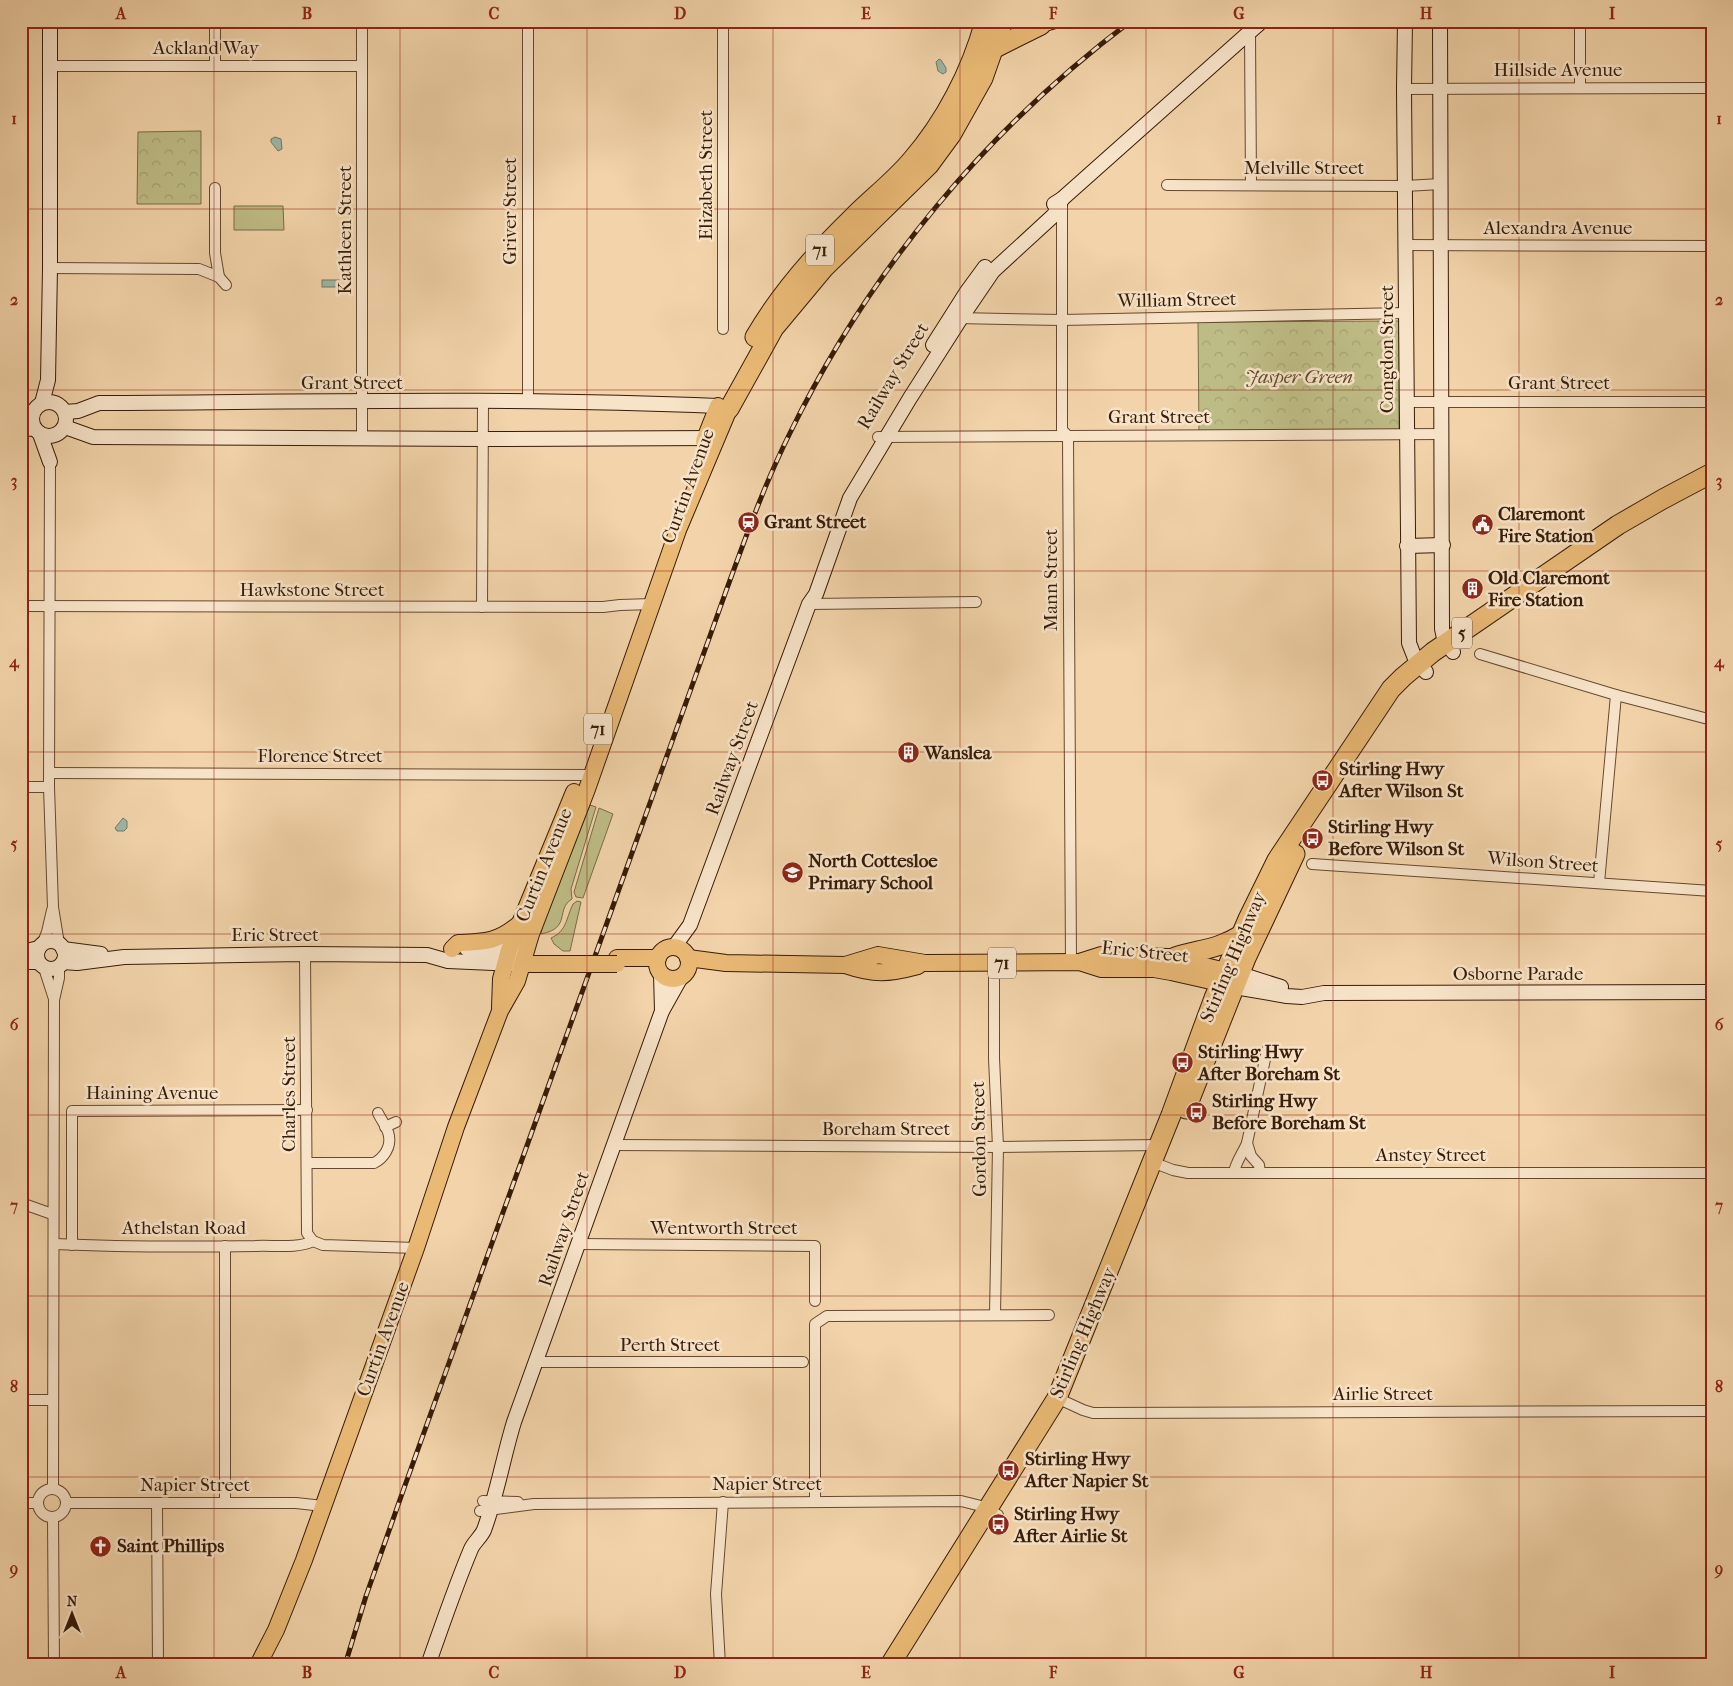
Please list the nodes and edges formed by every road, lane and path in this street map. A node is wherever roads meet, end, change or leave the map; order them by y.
1 (50, 21) edge
2 (215, 21) edge
3 (362, 21) edge
4 (528, 21) edge
5 (723, 21) edge
6 (985, 21) edge
7 (1004, 21) edge
8 (1262, 21) edge
9 (1405, 21) edge
10 (1440, 21) edge
11 (1580, 21) edge
12 (1048, 23) edge
13 (1250, 32) junction
14 (995, 48) junction
15 (50, 66) junction
16 (215, 66) junction
17 (362, 66) junction
18 (1404, 88) junction
19 (1580, 88) junction
20 (1712, 88) edge
21 (1440, 89) junction
22 (1440, 184) junction
23 (1167, 185) dead end
24 (1251, 185) junction
25 (1405, 186) junction
26 (215, 188) dead end
27 (1062, 199) junction
28 (1405, 246) junction
29 (1441, 246) junction
30 (1712, 246) edge
31 (50, 268) junction
32 (219, 277) junction
33 (226, 285) dead end
34 (1405, 313) junction
35 (955, 318) junction
36 (1062, 320) junction
37 (723, 329) dead end
38 (48, 380) junction
39 (362, 402) junction
40 (482, 402) junction
41 (528, 402) junction
42 (1406, 402) junction
43 (1441, 402) junction
44 (1712, 402) edge
45 (32, 407) edge
46 (61, 408) junction
47 (724, 408) junction
48 (32, 431) edge
49 (60, 431) junction
50 (1406, 434) junction
51 (1441, 434) junction
52 (1068, 436) junction
53 (883, 437) junction
54 (362, 438) junction
55 (711, 438) junction
56 (482, 439) junction
57 (50, 462) junction
58 (1712, 473) edge
59 (1712, 486) edge
60 (1442, 545) junction
61 (1407, 546) junction
62 (976, 602) dead end
63 (809, 604) junction
64 (21, 606) edge
65 (50, 606) junction
66 (482, 607) junction
67 (646, 608) junction
68 (1450, 648) junction
69 (1480, 654) dead end
70 (1422, 668) junction
71 (1616, 695) junction
72 (1712, 720) edge
73 (49, 772) junction
74 (586, 774) junction
75 (21, 787) edge
76 (49, 787) junction
77 (1312, 864) dead end
78 (1599, 883) junction
79 (1712, 891) edge
80 (52, 907) junction
81 (520, 923) junction
82 (1241, 935) junction
83 (452, 949) junction
84 (21, 952) edge
85 (305, 954) junction
86 (427, 955) junction
87 (41, 956) junction
88 (61, 956) junction
89 (516, 958) junction
90 (1175, 958) junction
91 (684, 961) junction
92 (21, 962) edge
93 (1075, 962) junction
94 (994, 963) junction
95 (659, 966) junction
96 (1230, 979) junction
97 (1712, 992) edge
98 (54, 1000) junction
99 (662, 1012) junction
100 (1267, 1050) dead end
101 (306, 1110) junction
102 (378, 1113) dead end
103 (396, 1122) dead end
104 (385, 1127) junction
105 (1247, 1143) junction
106 (613, 1145) junction
107 (998, 1147) junction
108 (1156, 1155) junction
109 (307, 1164) junction
110 (1234, 1173) junction
111 (1260, 1173) junction
112 (1712, 1173) edge
113 (21, 1203) edge
114 (52, 1214) junction
115 (310, 1237) junction
116 (54, 1244) junction
117 (578, 1244) junction
118 (72, 1245) junction
119 (225, 1246) junction
120 (416, 1248) junction
121 (815, 1301) dead end
122 (1049, 1315) dead end
123 (996, 1316) junction
124 (537, 1362) junction
125 (803, 1362) dead end
126 (21, 1400) edge
127 (52, 1400) junction
128 (1062, 1401) junction
129 (1712, 1411) edge
130 (53, 1489) junction
131 (815, 1501) junction
132 (723, 1502) junction
133 (21, 1503) edge
134 (38, 1503) junction
135 (66, 1503) junction
136 (157, 1503) junction
137 (225, 1503) junction
138 (323, 1506) junction
139 (486, 1506) junction
140 (992, 1512) junction
141 (53, 1517) junction
142 (54, 1665) edge
143 (158, 1665) edge
144 (258, 1665) edge
145 (428, 1665) edge
146 (720, 1665) edge
147 (890, 1665) edge
148 (903, 1665) edge

1 - 15 street
2 - 16 street
3 - 17 street, Kathleen Street
4 - 41 street, Griver Street
5 - 37 street, Elizabeth Street
6 - 47 highway, Curtin Avenue / 71
7 - 12 street
7 - 14 highway, 71
8 - 13 street, Railway Street
9 - 18 street, Congdon Street
10 - 21 street
11 - 19 street
12 - 14 highway
13 - 24 street
13 - 27 street, Railway Street
14 - 47 highway, Curtin Avenue / 71
15 - 16 street, Ackland Way
15 - 31 street
16 - 17 street, Ackland Way
17 - 39 street, Kathleen Street
18 - 21 street, Hillside Avenue
18 - 25 street, Congdon Street
19 - 20 street, Hillside Avenue
19 - 21 street, Hillside Avenue
21 - 22 street
22 - 25 street, Melville Street
22 - 29 street
23 - 24 street, Melville Street
24 - 25 street, Melville Street
25 - 28 street, Congdon Street
26 - 32 street
27 - 35 street, Railway Street
27 - 36 street, Mann Street
28 - 29 street, Alexandra Avenue
28 - 34 street, Congdon Street
29 - 30 street, Alexandra Avenue
29 - 43 street
31 - 32 street
31 - 38 street
32 - 33 street
34 - 36 street, William Street
34 - 42 street, Congdon Street
35 - 36 street, William Street
35 - 53 street, Railway Street
36 - 52 street, Mann Street
38 - 45 street
38 - 46 street
39 - 40 street, Grant Street
39 - 46 street, Grant Street
39 - 54 street, Kathleen Street
40 - 41 street, Grant Street
40 - 56 street
41 - 47 street, Grant Street
42 - 43 street, Grant Street
42 - 50 street, Congdon Street
43 - 44 street, Grant Street
43 - 51 street
45 - 46 street
45 - 48 street
46 - 49 street
47 - 55 main road, Curtin Avenue / 71
48 - 49 street
48 - 57 street
49 - 54 street
49 - 57 street
50 - 51 street, Grant Street
50 - 52 street, Grant Street
50 - 61 street, Congdon Street
51 - 60 street
52 - 53 street, Grant Street
52 - 93 street, Mann Street
53 - 63 street, Railway Street
54 - 56 street
55 - 56 street
55 - 67 main road, Curtin Avenue / 71
56 - 66 street
57 - 65 street
58 - 68 highway, Stirling Highway / 5
59 - 68 highway, Stirling Highway / 5
60 - 61 street
60 - 68 street
61 - 70 street, Congdon Street
62 - 63 street
63 - 91 street, Railway Street
64 - 65 street, Hawkstone Street
65 - 66 street, Hawkstone Street
65 - 73 street
66 - 67 street, Hawkstone Street
67 - 74 main road, Curtin Avenue / 71
68 - 70 highway, Stirling Highway / 5
69 - 71 street
70 - 82 highway, Stirling Highway / 5
70 - 96 highway, Stirling Highway / 5
71 - 72 street
71 - 78 street
73 - 74 street, Florence Street
73 - 76 street
74 - 81 main road, Curtin Avenue / 71
74 - 89 main road, Curtin Avenue / 71
75 - 76 street
76 - 80 street
77 - 78 street, Wilson Street
78 - 79 street, Wilson Street
80 - 87 street
80 - 88 street
81 - 83 main road
81 - 89 main road, Curtin Avenue / 71
82 - 90 highway, 71
82 - 96 highway, Stirling Highway / 5
83 - 86 street, Eric Street
83 - 89 street, Eric Street
84 - 87 street
85 - 86 street, Eric Street
85 - 88 street, Eric Street
85 - 101 street, Charles Street
86 - 89 street, Eric Street
87 - 88 street
87 - 88 street
87 - 92 street
87 - 98 street
88 - 98 street
89 - 95 main road, Eric Street / 71
89 - 120 main road, Curtin Avenue
90 - 93 main road, Eric Street / 71
90 - 96 main road, Eric Street / 71
91 - 94 main road, Eric Street / 71
91 - 95 main road, 71
91 - 95 main road, 71
91 - 99 street, Railway Street
93 - 94 main road, Eric Street / 71
93 - 96 main road, Eric Street / 71
94 - 107 street, Gordon Street
95 - 99 street, Railway Street
96 - 97 street, Osborne Parade
96 - 108 highway, Stirling Highway / 5
98 - 114 street
99 - 106 street, Railway Street
100 - 105 street
101 - 109 street, Charles Street
101 - 118 street, Haining Avenue
102 - 104 street
103 - 104 street
104 - 109 street
105 - 110 street
105 - 111 street
106 - 107 street, Boreham Street
106 - 117 street, Railway Street
107 - 108 street, Boreham Street
107 - 123 street, Gordon Street
108 - 110 street, Anstey Street
108 - 128 highway, Stirling Highway / 5
109 - 115 street, Charles Street
110 - 111 street, Anstey Street
111 - 112 street, Anstey Street
113 - 114 street
114 - 116 street
115 - 119 street, Athelstan Road
115 - 120 street, Athelstan Road
116 - 118 street, Athelstan Road
116 - 127 street
117 - 121 street, Wentworth Street
117 - 124 street, Railway Street
118 - 119 street, Athelstan Road
119 - 137 street
120 - 138 main road, Curtin Avenue
122 - 123 street
123 - 131 street
124 - 125 street, Perth Street
124 - 139 street, Railway Street
126 - 127 street
127 - 130 street
128 - 129 street, Airlie Street
128 - 140 highway, Stirling Highway / 5
130 - 134 street
130 - 135 street
131 - 132 street, Napier Street
131 - 140 street, Napier Street
132 - 139 street, Napier Street
132 - 146 street
133 - 134 street
134 - 141 street
135 - 136 street, Napier Street
135 - 141 street
136 - 137 street, Napier Street
136 - 143 street
137 - 138 street, Napier Street
138 - 144 main road, Curtin Avenue
139 - 145 street, Railway Street
140 - 147 highway, Stirling Highway / 5
140 - 148 highway, Stirling Highway / 5
141 - 142 street

